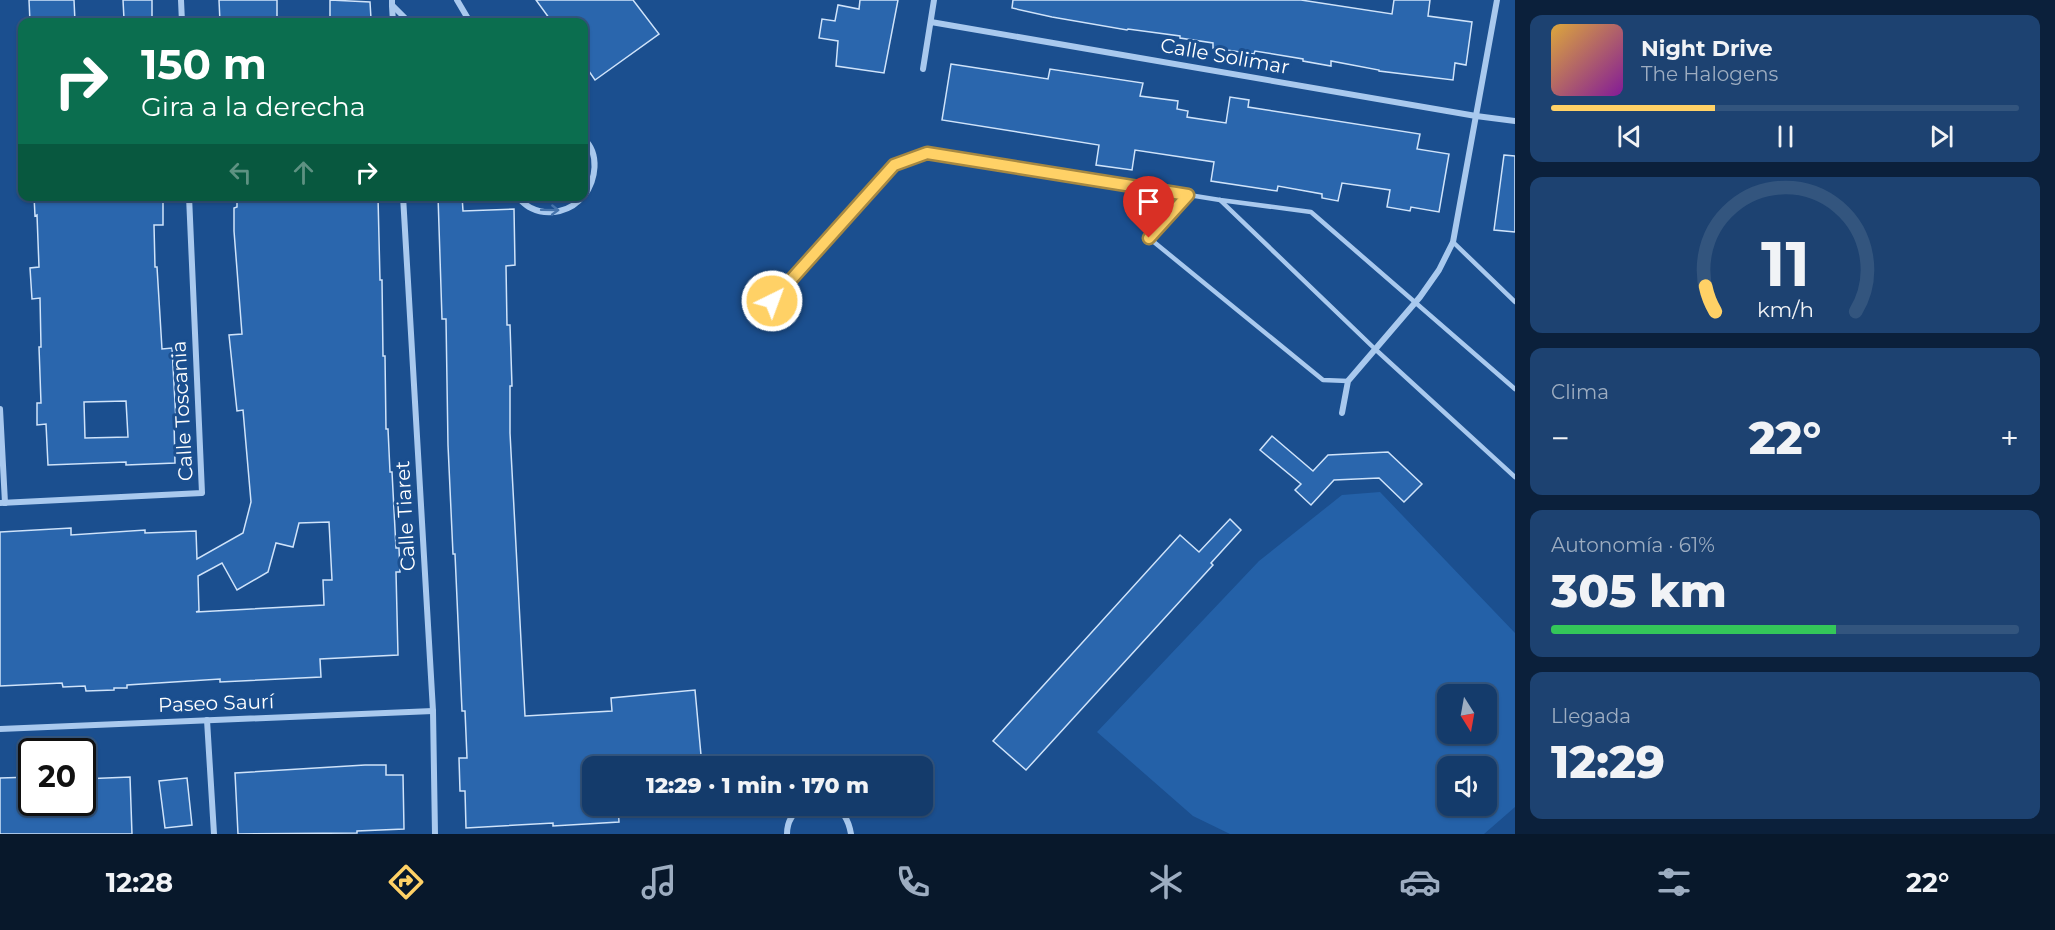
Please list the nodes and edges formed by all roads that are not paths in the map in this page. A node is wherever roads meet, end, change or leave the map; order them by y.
1 (181, 0) edge
2 (457, 0) edge
3 (934, 0) edge
4 (1497, 0) edge
5 (392, 3) edge
6 (182, 18) edge
7 (393, 18) edge
8 (405, 18) edge
9 (468, 18) edge
10 (930, 22) junction
11 (923, 69) dead end
12 (1476, 116) junction
13 (1515, 121) edge
14 (588, 143) edge
15 (588, 190) edge
16 (1188, 195) junction
17 (1220, 200) junction
18 (189, 201) edge
19 (403, 201) edge
20 (522, 201) edge
21 (579, 201) edge
22 (1453, 242) junction
23 (772, 301) dead end
24 (1416, 302) junction
25 (1515, 302) edge
26 (1375, 349) junction
27 (1348, 381) junction
28 (1515, 389) edge
29 (0, 409) edge
30 (1342, 413) dead end
31 (1515, 477) edge
32 (2, 503) edge
33 (433, 711) junction
34 (207, 720) junction
35 (0, 729) edge
36 (793, 816) edge
37 (845, 816) edge
38 (214, 834) edge
39 (435, 834) edge
40 (787, 834) edge
41 (850, 834) edge

1 - 6 street
2 - 9 street
3 - 10 street
4 - 12 street
5 - 7 street
5 - 8 street
10 - 11 street
10 - 12 street, Calle Solimar
12 - 13 street, Calle Solimar
12 - 22 street
14 - 15 street
16 - 17 lane
16 - 23 lane
16 - 27 lane
17 - 24 lane
17 - 26 lane
18 - 32 street, Calle Toscania
19 - 33 street, Calle Tiaret
20 -> 21 street
22 - 24 street
22 - 25 lane
24 - 26 street
24 - 28 lane
26 - 27 street
26 - 31 lane
27 - 30 street
29 - 32 street
33 - 34 street, Paseo Saurí
33 - 39 street, Calle Tiaret
34 - 35 street, Paseo Saurí
34 - 38 street
36 - 40 street
37 - 41 street

